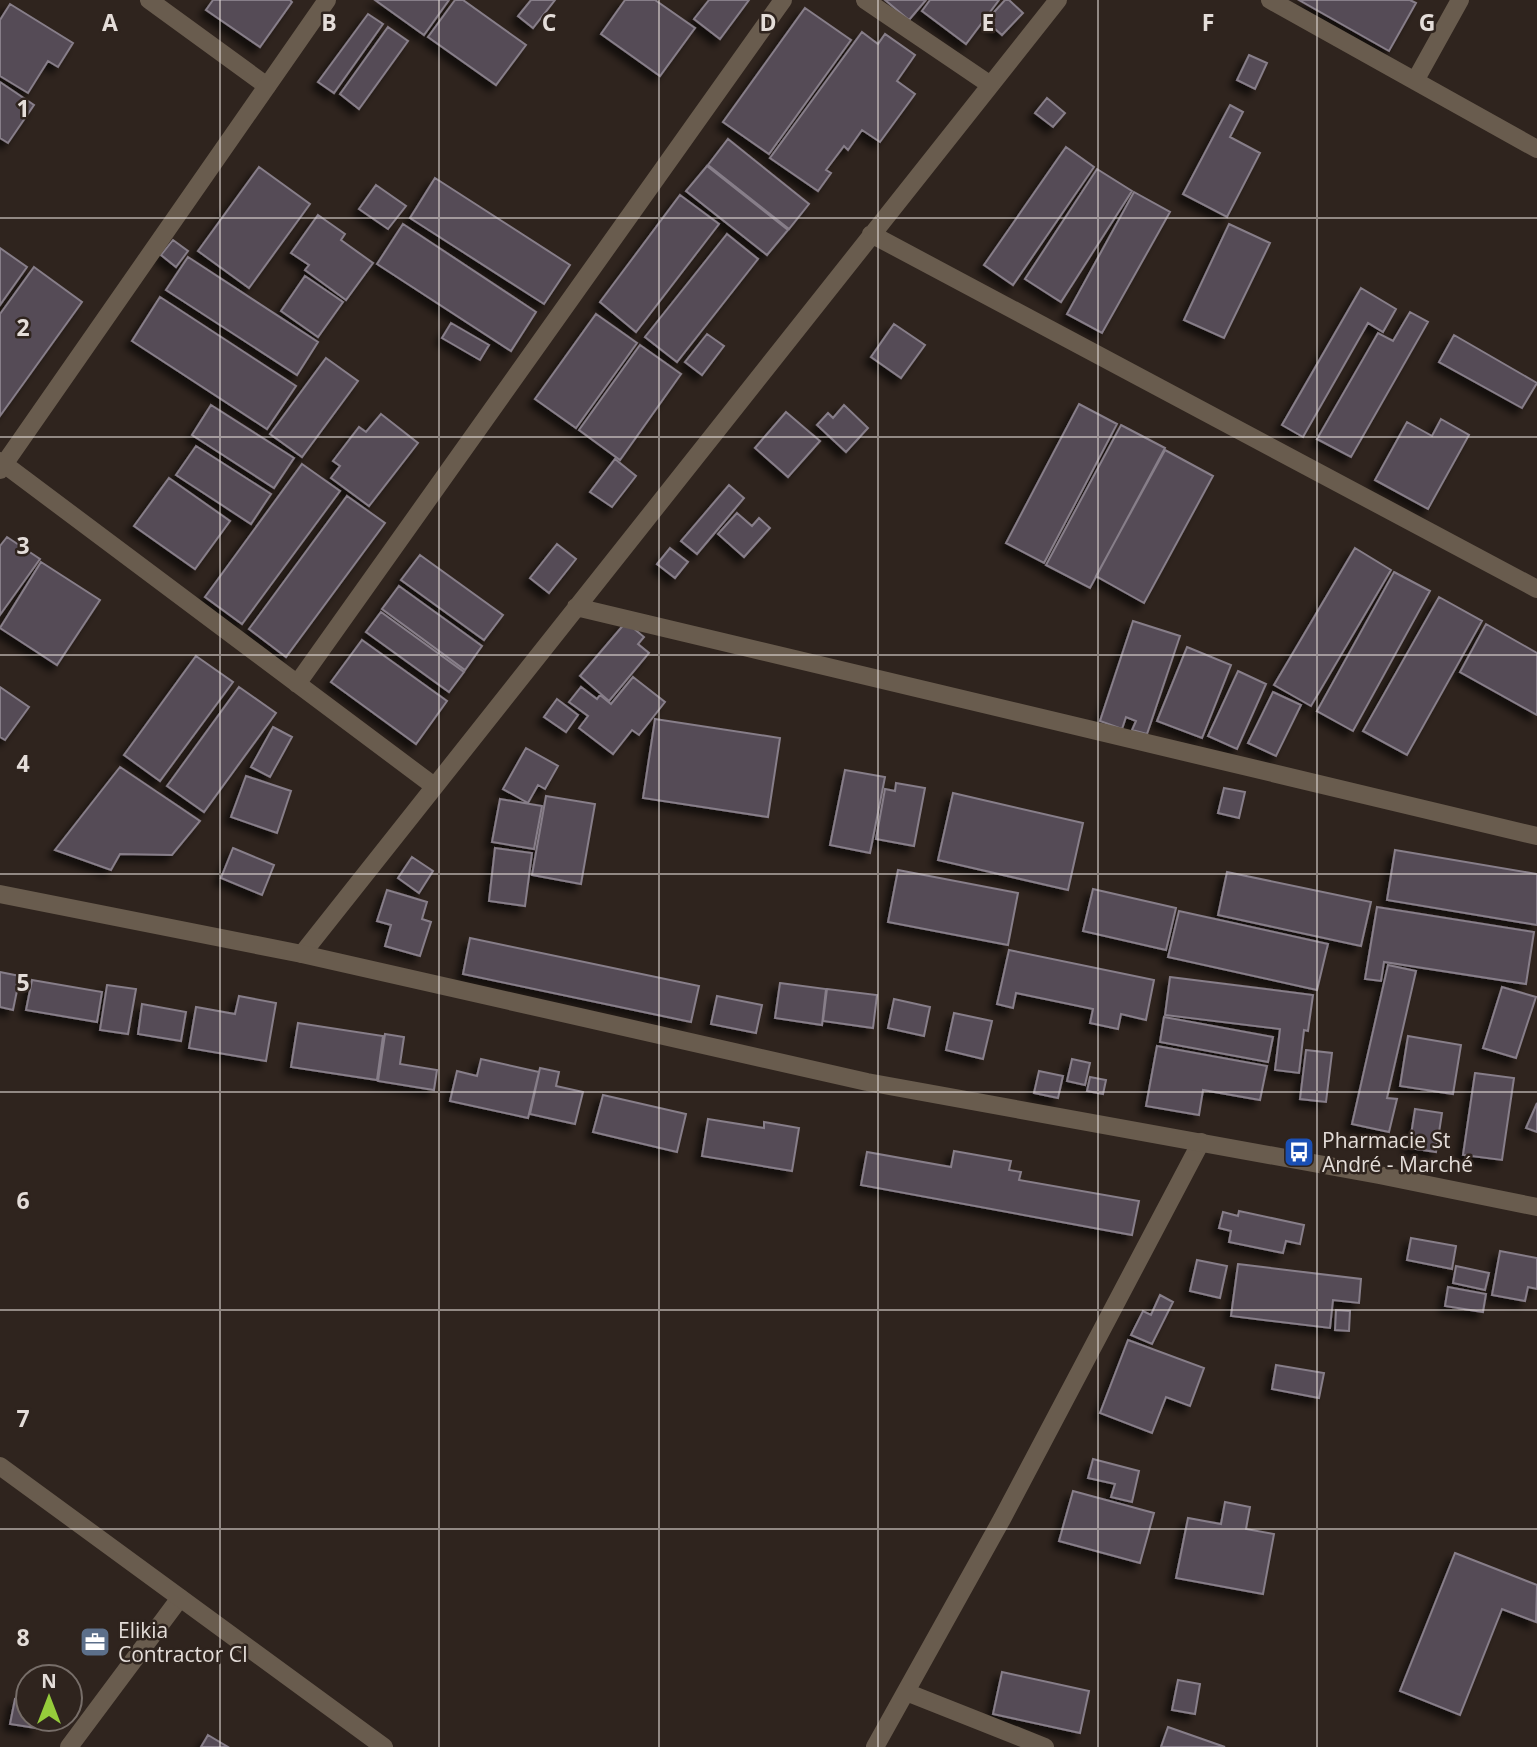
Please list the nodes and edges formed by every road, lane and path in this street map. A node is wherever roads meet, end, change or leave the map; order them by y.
1 (149, 0) edge
2 (327, 0) edge
3 (783, 0) edge
4 (865, 0) edge
5 (1058, 0) edge
6 (1270, 0) edge
7 (1460, 0) edge
8 (1415, 81) junction
9 (989, 84) junction
10 (267, 86) junction
11 (1537, 149) edge
12 (871, 234) junction
13 (1, 465) edge
14 (1537, 589) edge
15 (576, 607) junction
16 (297, 684) junction
17 (434, 786) junction
18 (1537, 836) edge
19 (0, 894) edge
20 (302, 954) junction
21 (1201, 1142) junction
22 (1537, 1207) edge
23 (0, 1466) edge
24 (180, 1598) junction
25 (906, 1692) junction
26 (69, 1747) edge
27 (384, 1747) edge
28 (875, 1747) edge
29 (1045, 1747) edge

1 - 10 street
2 - 10 street
3 - 16 street
4 - 9 street
5 - 9 street
6 - 8 street
7 - 8 street
8 - 11 street
9 - 12 street
10 - 13 street
12 - 14 street
12 - 15 street
13 - 16 street
15 - 17 street
15 - 18 street
16 - 17 street
17 - 20 street
19 - 20 street
20 - 21 street
21 - 22 street
21 - 25 street
23 - 24 street
24 - 26 street
24 - 27 street
25 - 28 street
25 - 29 street

